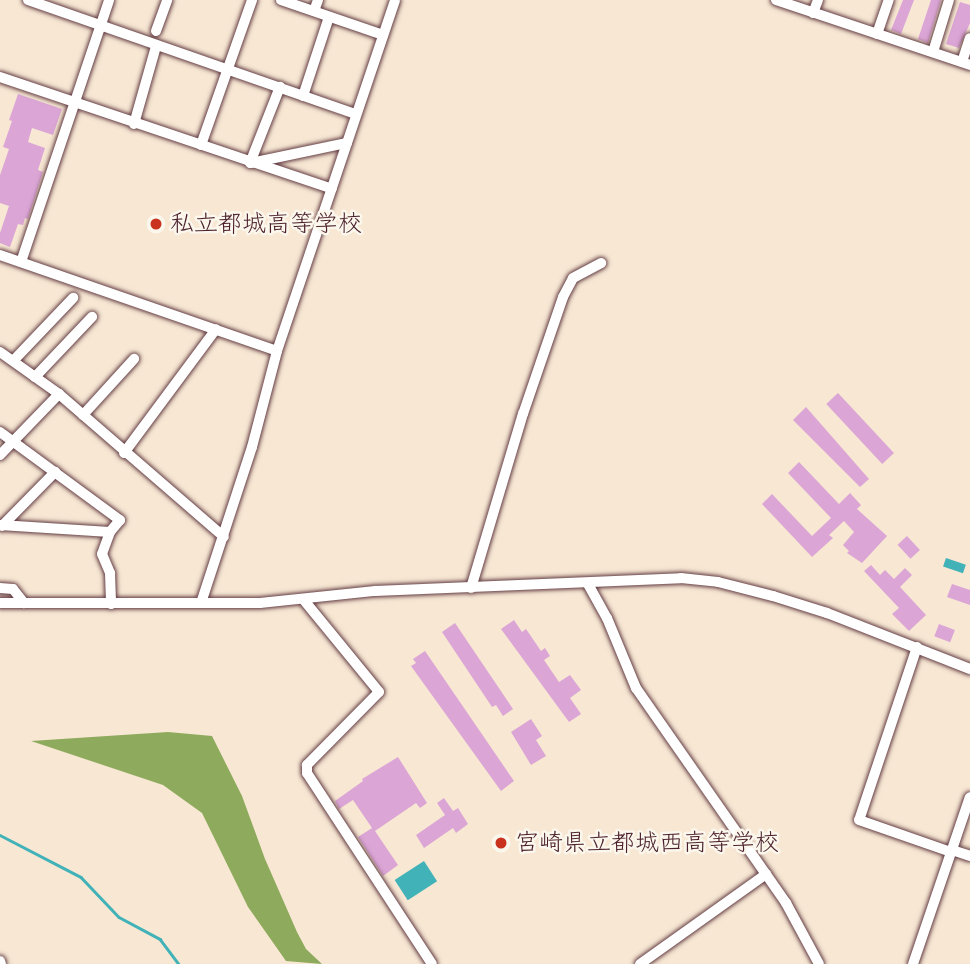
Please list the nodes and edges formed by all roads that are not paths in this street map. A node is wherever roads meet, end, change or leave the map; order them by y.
1 (28, 0) edge
2 (109, 0) edge
3 (167, 0) edge
4 (252, 0) edge
5 (281, 0) edge
6 (318, 0) edge
7 (395, 0) edge
8 (776, 0) edge
9 (818, 0) edge
10 (888, 0) edge
11 (949, 0) edge
12 (314, 11) junction
13 (813, 13) junction
14 (330, 17) junction
15 (100, 25) junction
16 (156, 31) dead end
17 (877, 34) junction
18 (383, 35) junction
19 (970, 38) edge
20 (156, 46) junction
21 (933, 52) junction
22 (966, 64) edge
23 (227, 68) junction
24 (0, 77) edge
25 (279, 87) junction
26 (303, 96) junction
27 (74, 102) junction
28 (356, 114) junction
29 (134, 124) junction
30 (347, 143) junction
31 (201, 145) junction
32 (250, 163) junction
33 (332, 189) junction
34 (0, 255) edge
35 (21, 262) junction
36 (601, 262) dead end
37 (73, 298) dead end
38 (92, 317) dead end
39 (216, 329) junction
40 (277, 351) junction
41 (0, 352) edge
42 (134, 359) dead end
43 (14, 360) junction
44 (35, 377) junction
45 (59, 394) junction
46 (83, 415) junction
47 (0, 432) edge
48 (14, 442) junction
49 (124, 453) junction
50 (0, 455) edge
51 (55, 472) junction
52 (1, 525) edge
53 (110, 532) junction
54 (224, 537) junction
55 (588, 584) junction
56 (0, 588) edge
57 (471, 588) junction
58 (303, 599) junction
59 (0, 603) edge
60 (24, 603) junction
61 (201, 603) junction
62 (111, 604) junction
63 (917, 647) junction
64 (970, 669) edge
65 (970, 797) edge
66 (951, 851) junction
67 (970, 856) edge
68 (765, 874) junction
69 (432, 964) edge
70 (640, 964) edge
71 (819, 964) edge
72 (913, 964) edge

1 - 15 street
2 - 15 street
3 - 16 street
4 - 23 street
5 - 12 street
6 - 12 street
7 - 18 street
8 - 13 street
9 - 13 street
10 - 17 street
11 - 21 street
12 - 14 street
13 - 17 street
14 - 18 street
14 - 26 street
15 - 20 street
15 - 27 street
17 - 21 street
18 - 28 street
19 - 22 street
20 - 23 street
20 - 29 street
21 - 22 street
23 - 25 street
23 - 31 street
24 - 27 street
25 - 26 street
25 - 32 street
26 - 28 street
27 - 29 street
27 - 35 street
28 - 30 street
29 - 31 street
30 - 32 street
30 - 33 street
31 - 32 street
32 - 33 street
33 - 40 street
34 - 35 street
35 - 39 street
36 - 57 street
37 - 43 street
38 - 44 street
39 - 40 street
39 - 49 street
40 - 54 street
41 - 43 street
42 - 46 street
43 - 44 street
44 - 45 street
45 - 46 street
45 - 48 street
46 - 49 street
47 - 48 street
48 - 50 street
48 - 51 street
49 - 54 street
51 - 52 street
51 - 53 street
52 - 53 street
53 - 62 street
54 - 61 street
55 - 57 street
55 - 63 street
55 - 68 street
56 - 60 street
57 - 58 street
58 - 61 street
58 - 69 street
59 - 60 street
60 - 62 street
61 - 62 street
63 - 64 street
63 - 66 street
65 - 66 street
66 - 67 street
66 - 72 street
68 - 70 street
68 - 71 street

